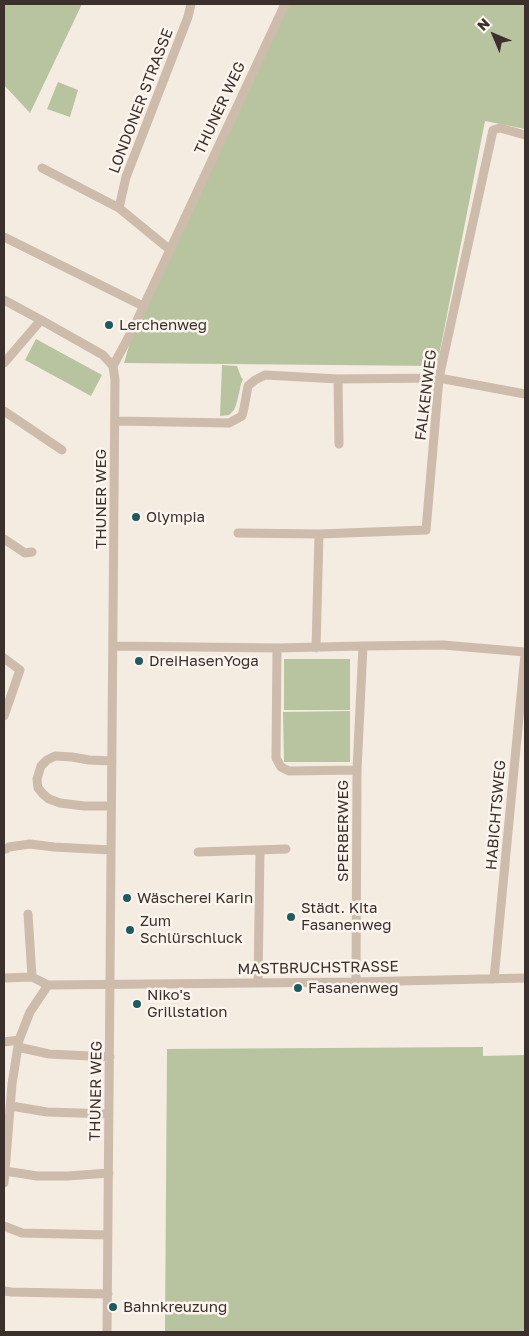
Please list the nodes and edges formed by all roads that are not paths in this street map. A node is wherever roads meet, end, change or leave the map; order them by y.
1 (191, 4) edge
2 (285, 4) edge
3 (525, 134) edge
4 (42, 168) dead end
5 (119, 208) junction
6 (4, 236) edge
7 (169, 249) junction
8 (4, 300) edge
9 (143, 306) junction
10 (41, 320) junction
11 (4, 363) edge
12 (113, 366) junction
13 (439, 378) junction
14 (338, 379) junction
15 (525, 394) edge
16 (4, 411) edge
17 (115, 421) junction
18 (339, 444) dead end
19 (62, 450) dead end
20 (238, 533) dead end
21 (319, 534) junction
22 (4, 539) edge
23 (32, 552) dead end
24 (113, 646) junction
25 (363, 646) junction
26 (276, 648) junction
27 (316, 648) junction
28 (525, 653) edge
29 (4, 658) edge
30 (4, 716) edge
31 (112, 761) junction
32 (357, 770) junction
33 (111, 806) junction
34 (6, 849) dead end
35 (286, 849) dead end
36 (111, 850) junction
37 (260, 850) junction
38 (198, 852) dead end
39 (28, 914) dead end
40 (32, 977) junction
41 (4, 978) edge
42 (525, 978) edge
43 (494, 979) junction
44 (356, 982) junction
45 (258, 983) junction
46 (110, 984) junction
47 (48, 985) junction
48 (4, 1042) edge
49 (19, 1043) junction
50 (110, 1057) junction
51 (8, 1085) edge
52 (11, 1106) junction
53 (109, 1114) junction
54 (5, 1144) edge
55 (5, 1171) edge
56 (109, 1173) junction
57 (4, 1183) edge
58 (4, 1226) edge
59 (108, 1235) junction
60 (4, 1291) edge
61 (108, 1294) junction
62 (107, 1332) edge

1 - 5 street, LONDONER STRASSE
2 - 7 street, THUNER WEG
3 - 13 street, FALKENWEG
4 - 5 street
5 - 7 street
6 - 9 street
7 - 9 street, THUNER WEG
8 - 10 street
9 - 12 street, THUNER WEG
10 - 11 street
10 - 12 street
12 - 17 street, THUNER WEG
13 - 14 street
13 - 15 street
13 - 21 street, FALKENWEG
14 - 17 street
14 - 18 street
16 - 19 street
17 - 24 street, THUNER WEG
20 - 21 street, FALKENWEG
21 - 27 street
22 - 23 street
24 - 26 street
24 - 31 street, THUNER WEG
25 - 27 street
25 - 28 street
25 - 32 street, SPERBERWEG
26 - 27 street
26 - 32 street, SPERBERWEG
28 - 43 street, HABICHTSWEG
29 - 30 street
31 - 33 street, THUNER WEG
31 - 33 street
32 - 44 street, SPERBERWEG
33 - 36 street, THUNER WEG
34 - 36 street
35 - 37 street
36 - 46 street, THUNER WEG
37 - 38 street
37 - 45 street
39 - 40 street
40 - 41 street
40 - 47 street
42 - 43 street, MASTBRUCHSTRASSE
43 - 44 street, MASTBRUCHSTRASSE
44 - 45 street, MASTBRUCHSTRASSE
45 - 46 street, MASTBRUCHSTRASSE
46 - 47 street, MASTBRUCHSTRASSE
46 - 50 street, THUNER WEG
47 - 49 street
48 - 49 street
49 - 50 street
49 - 51 street
50 - 53 street, THUNER WEG
51 - 52 street
52 - 53 street
52 - 54 street
53 - 56 street, THUNER WEG
54 - 55 street
55 - 56 street
55 - 57 street
56 - 59 street, THUNER WEG
58 - 59 street
59 - 61 street, THUNER WEG
60 - 61 street
61 - 62 street, THUNER WEG

